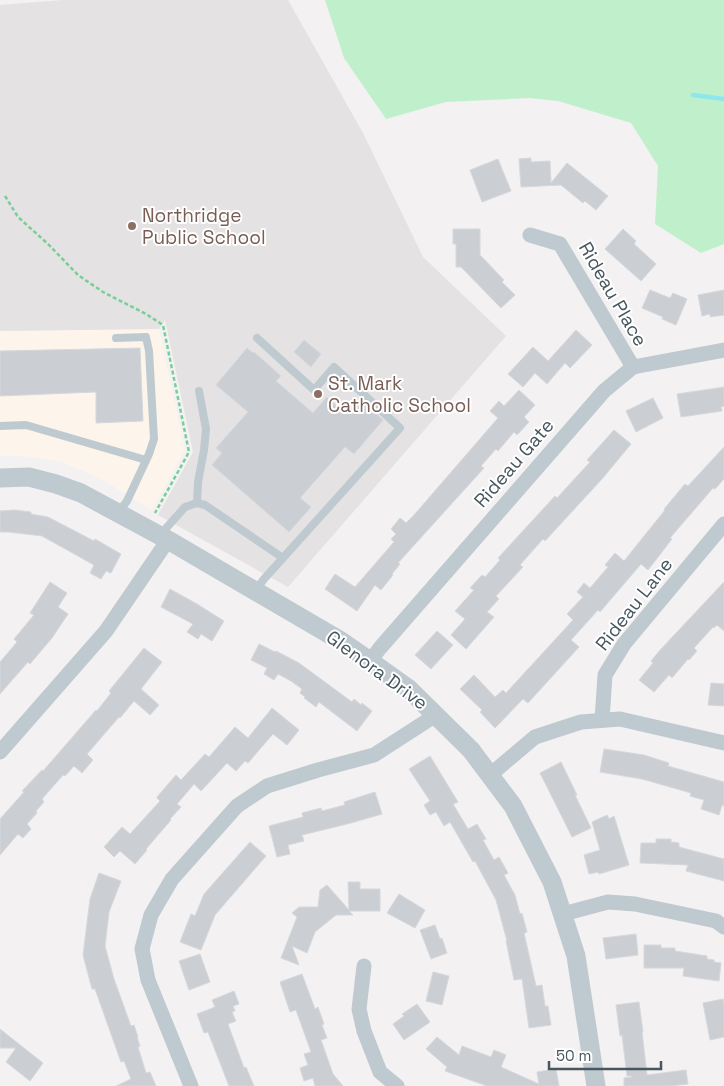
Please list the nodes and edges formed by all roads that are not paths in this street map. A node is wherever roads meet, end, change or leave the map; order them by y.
1 (530, 235) dead end
2 (116, 338) dead end
3 (257, 338) dead end
4 (724, 350) edge
5 (633, 367) junction
6 (199, 391) dead end
7 (0, 426) edge
8 (146, 460) junction
9 (0, 478) edge
10 (197, 503) junction
11 (118, 513) junction
12 (724, 524) edge
13 (164, 538) junction
14 (283, 558) junction
15 (255, 591) junction
16 (370, 661) junction
17 (436, 715) junction
18 (602, 720) junction
19 (724, 743) edge
20 (0, 752) edge
21 (490, 775) junction
22 (563, 914) junction
23 (724, 927) edge
24 (364, 966) dead end
25 (191, 1086) edge
26 (397, 1086) edge
27 (596, 1086) edge

1 - 5 street, Rideau Place
2 - 8 lane
3 - 14 lane
4 - 5 street, Rideau Gate
5 - 16 street, Rideau Gate
6 - 10 lane
7 - 8 lane
8 - 11 lane
9 - 11 street, Glenora Drive
10 - 13 lane
10 - 14 lane
11 - 13 street, Glenora Drive
12 - 18 street, Rideau Lane
13 - 15 street, Glenora Drive
13 - 20 street
14 - 15 lane
15 - 16 street, Glenora Drive
16 - 17 street, Glenora Drive
17 - 21 street, Glenora Drive
17 - 25 street
18 - 19 street
18 - 21 street
21 - 22 street, Glenora Drive
22 - 23 street
22 - 27 street, Glenora Drive
24 - 26 street

